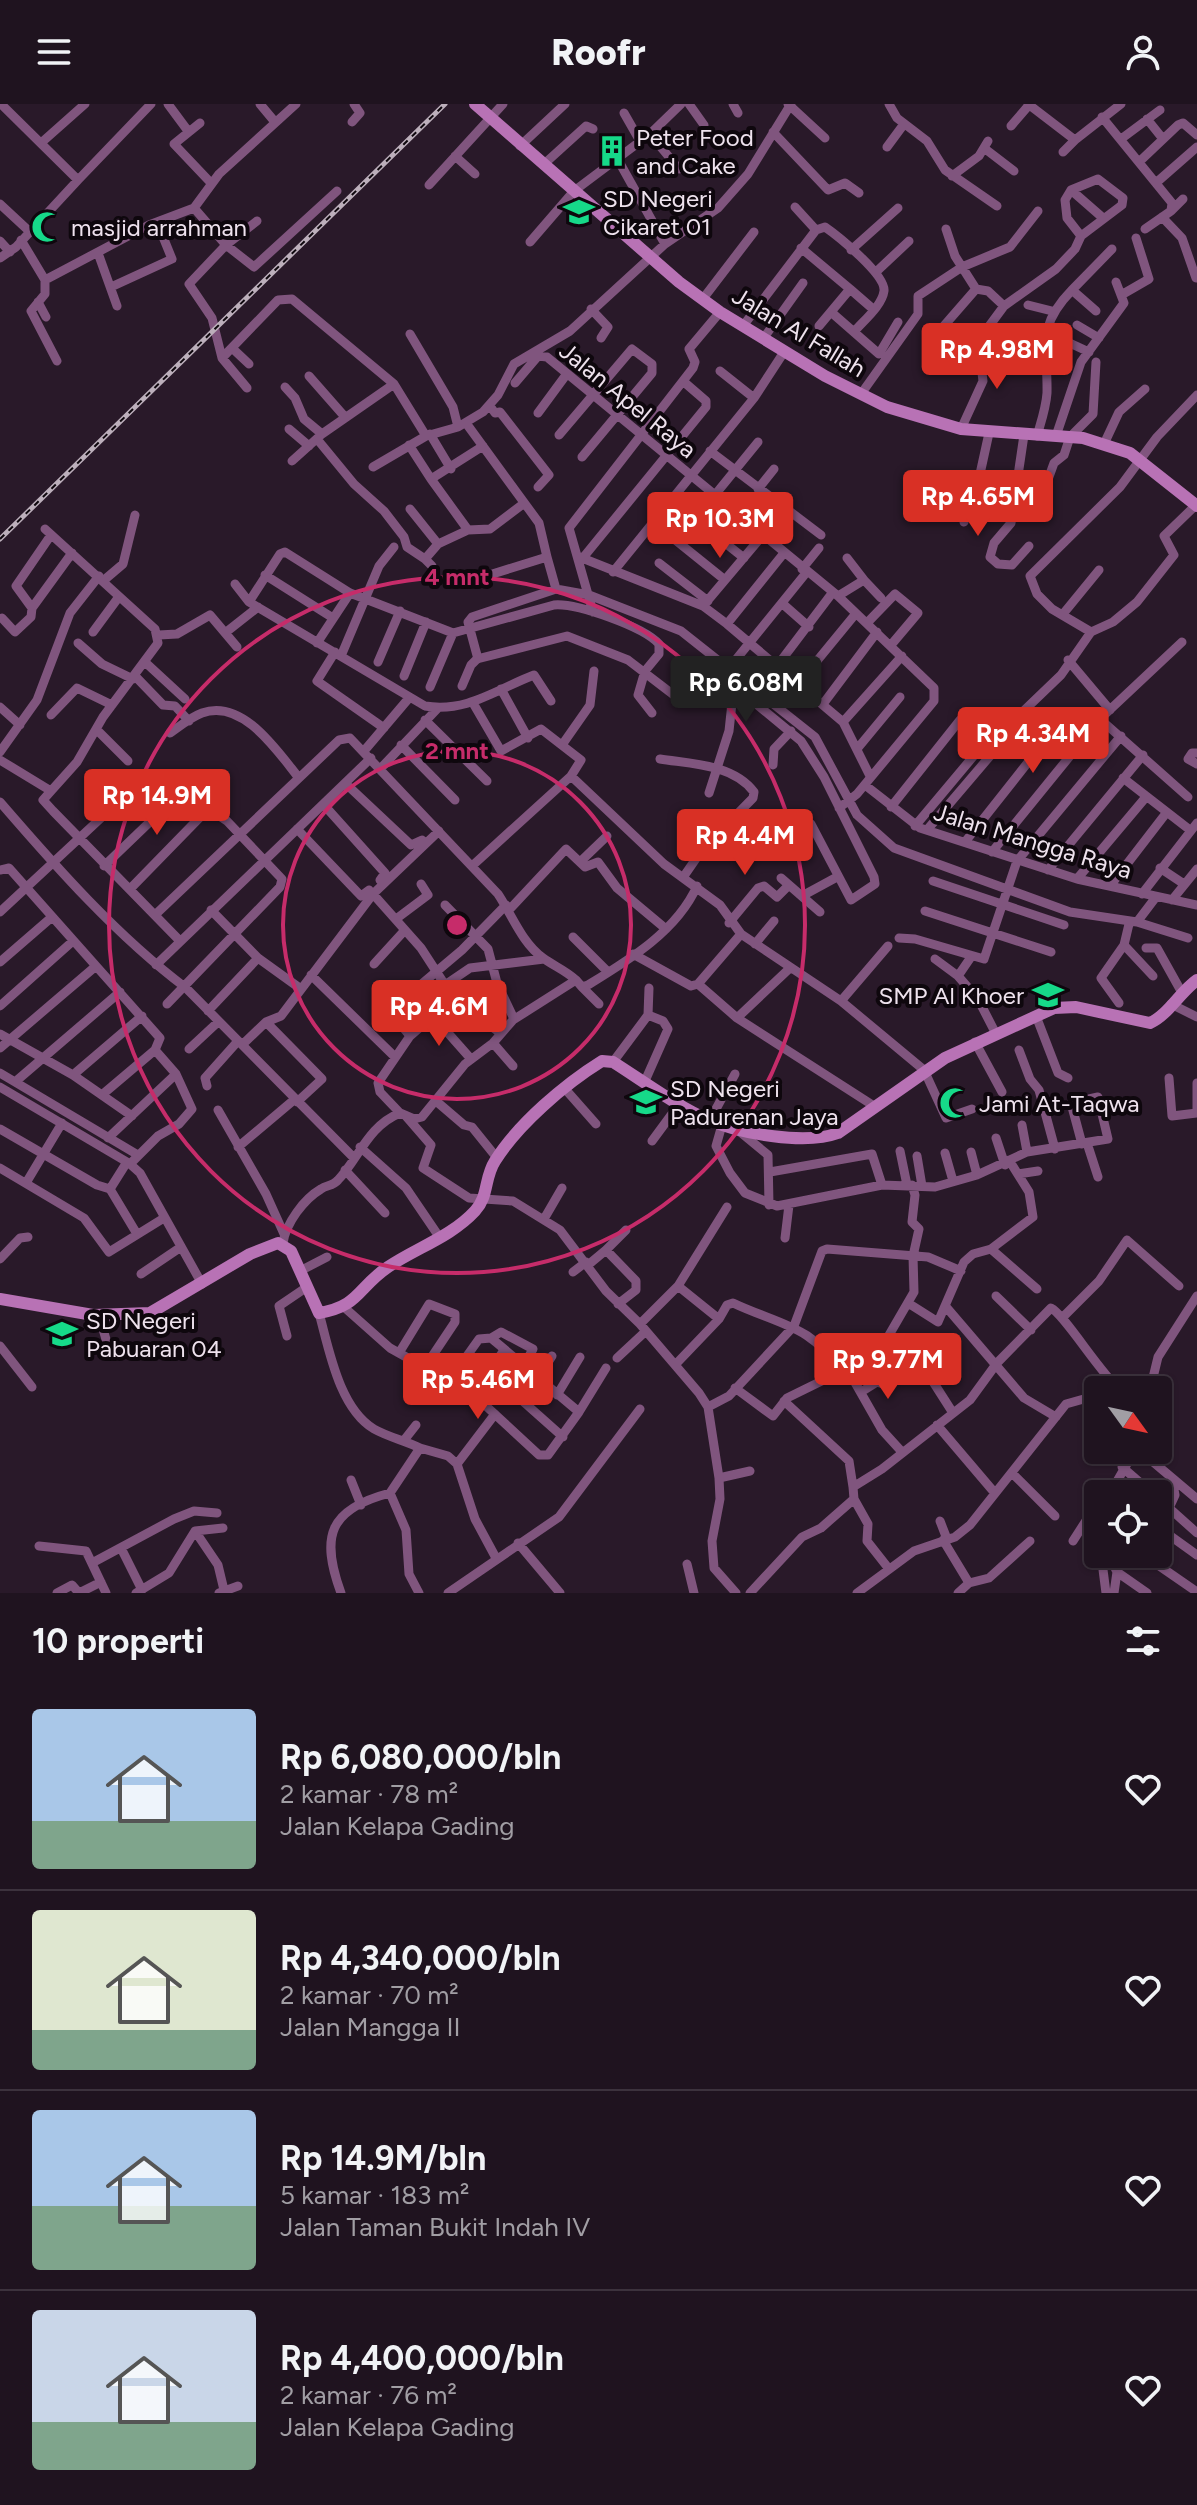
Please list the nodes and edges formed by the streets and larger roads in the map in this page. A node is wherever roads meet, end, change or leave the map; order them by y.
1 (2, 104) edge
2 (85, 104) edge
3 (151, 104) edge
4 (168, 104) edge
5 (260, 104) edge
6 (296, 104) edge
7 (354, 104) edge
8 (503, 104) edge
9 (565, 104) edge
10 (681, 104) edge
11 (689, 104) edge
12 (904, 104) edge
13 (1121, 104) edge
14 (789, 105) edge
15 (1033, 106) edge
16 (891, 108) edge
17 (1160, 110) dead end
18 (482, 111) edge
19 (624, 113) dead end
20 (1102, 117) junction
21 (1147, 119) junction
22 (275, 122) junction
23 (352, 122) dead end
24 (200, 123) dead end
25 (904, 124) junction
26 (704, 125) dead end
27 (1011, 126) dead end
28 (593, 129) dead end
29 (188, 131) junction
30 (773, 132) junction
31 (650, 134) junction
32 (1197, 135) edge
33 (825, 138) dead end
34 (1121, 139) junction
35 (1163, 139) junction
36 (1075, 140) junction
37 (640, 141) junction
38 (41, 143) junction
39 (520, 146) junction
40 (887, 147) dead end
41 (1197, 147) edge
42 (1063, 152) dead end
43 (455, 156) junction
44 (617, 158) junction
45 (1139, 162) junction
46 (543, 165) junction
47 (679, 169) dead end
48 (1014, 171) dead end
49 (475, 174) dead end
50 (952, 176) junction
51 (78, 180) junction
52 (1157, 182) junction
53 (211, 183) junction
54 (429, 185) dead end
55 (1071, 190) junction
56 (337, 191) dead end
57 (574, 191) junction
58 (859, 193) dead end
59 (1183, 199) dead end
60 (0, 204) edge
61 (997, 206) dead end
62 (795, 207) dead end
63 (194, 208) junction
64 (898, 208) dead end
65 (1038, 211) dead end
66 (1166, 214) junction
67 (1103, 218) junction
68 (257, 221) dead end
69 (157, 222) junction
70 (946, 229) dead end
71 (1145, 229) dead end
72 (816, 230) junction
73 (29, 231) junction
74 (754, 232) dead end
75 (1081, 236) junction
76 (1136, 238) dead end
77 (21, 240) junction
78 (0, 241) edge
79 (909, 241) dead end
80 (530, 242) dead end
81 (665, 244) junction
82 (226, 245) junction
83 (801, 248) junction
84 (1112, 249) dead end
85 (851, 250) junction
86 (10, 252) junction
87 (98, 253) junction
88 (650, 257) junction
89 (0, 258) edge
90 (962, 267) junction
91 (876, 272) junction
92 (1196, 278) edge
93 (45, 280) junction
94 (1116, 282) dead end
95 (803, 283) dead end
96 (111, 287) junction
97 (850, 289) junction
98 (976, 289) junction
99 (1072, 290) junction
100 (1123, 294) junction
101 (702, 300) junction
102 (38, 302) junction
103 (1028, 305) dead end
104 (117, 306) dead end
105 (1004, 306) junction
106 (591, 309) junction
107 (873, 309) junction
108 (1052, 311) junction
109 (1096, 311) dead end
110 (720, 312) junction
111 (831, 312) junction
112 (46, 317) dead end
113 (898, 322) dead end
114 (1077, 325) dead end
115 (743, 326) junction
116 (819, 326) dead end
117 (854, 332) junction
118 (1048, 333) junction
119 (410, 334) dead end
120 (601, 338) dead end
121 (1099, 338) junction
122 (763, 339) junction
123 (929, 343) dead end
124 (232, 348) junction
125 (782, 351) junction
126 (1089, 352) junction
127 (222, 358) junction
128 (57, 361) dead end
129 (1096, 362) dead end
130 (249, 364) dead end
131 (720, 371) dead end
132 (566, 375) junction
133 (309, 376) dead end
134 (684, 382) junction
135 (515, 383) dead end
136 (394, 384) junction
137 (285, 387) dead end
138 (247, 388) dead end
139 (1145, 389) dead end
140 (861, 394) junction
141 (1197, 395) edge
142 (591, 396) junction
143 (751, 399) junction
144 (490, 406) junction
145 (538, 413) dead end
146 (345, 417) junction
147 (617, 417) junction
148 (462, 425) junction
149 (289, 429) dead end
150 (961, 429) junction
151 (989, 433) junction
152 (428, 435) junction
153 (559, 435) dead end
154 (642, 436) junction
155 (1030, 436) junction
156 (1063, 436) junction
157 (316, 439) junction
158 (758, 442) dead end
159 (1104, 444) junction
160 (409, 445) junction
161 (483, 446) junction
162 (710, 451) junction
163 (666, 456) junction
164 (582, 457) dead end
165 (1141, 460) junction
166 (292, 461) dead end
167 (373, 467) dead end
168 (451, 469) junction
169 (774, 469) dead end
170 (734, 471) junction
171 (690, 476) junction
172 (431, 479) junction
173 (1046, 485) dead end
174 (538, 487) dead end
175 (758, 489) junction
176 (714, 496) junction
177 (671, 500) junction
178 (523, 504) junction
179 (1196, 505) edge
180 (410, 509) dead end
181 (135, 515) dead end
182 (653, 522) junction
183 (964, 522) dead end
184 (468, 530) junction
185 (763, 535) junction
186 (821, 535) dead end
187 (438, 544) junction
188 (1029, 546) dead end
189 (394, 547) dead end
190 (819, 548) dead end
191 (72, 553) junction
192 (784, 553) junction
193 (547, 557) junction
194 (580, 558) junction
195 (744, 558) junction
196 (847, 558) dead end
197 (659, 563) dead end
198 (1099, 570) dead end
199 (804, 571) junction
200 (613, 572) junction
201 (265, 575) junction
202 (486, 576) dead end
203 (101, 579) junction
204 (725, 580) junction
205 (864, 580) junction
206 (235, 584) dead end
207 (556, 589) junction
208 (350, 593) junction
209 (835, 594) junction
210 (589, 595) junction
211 (366, 597) junction
212 (118, 598) junction
213 (881, 598) dead end
214 (254, 604) junction
215 (706, 604) junction
216 (784, 605) junction
217 (32, 608) junction
218 (400, 611) junction
219 (593, 612) junction
220 (1063, 614) junction
221 (853, 617) dead end
222 (2, 618) edge
223 (333, 618) junction
224 (426, 622) junction
225 (867, 623) junction
226 (727, 624) junction
227 (469, 627) junction
228 (809, 627) junction
229 (93, 632) dead end
230 (877, 632) junction
231 (1091, 632) junction
232 (225, 633) junction
233 (453, 633) junction
234 (159, 635) junction
235 (1182, 642) dead end
236 (78, 643) dead end
237 (317, 643) junction
238 (750, 643) junction
239 (891, 645) junction
240 (237, 647) dead end
241 (338, 654) junction
242 (902, 656) junction
243 (478, 659) junction
244 (1068, 660) junction
245 (378, 662) dead end
246 (146, 663) junction
247 (777, 666) junction
248 (594, 671) dead end
249 (645, 671) junction
250 (725, 671) junction
251 (404, 676) dead end
252 (134, 678) junction
253 (798, 684) junction
254 (462, 686) dead end
255 (430, 687) dead end
256 (501, 689) junction
257 (675, 696) dead end
258 (900, 697) dead end
259 (409, 698) junction
260 (185, 699) dead end
261 (551, 701) dead end
262 (473, 703) junction
263 (755, 703) dead end
264 (823, 704) junction
265 (112, 705) junction
266 (0, 707) edge
267 (438, 708) junction
268 (1110, 710) junction
269 (652, 713) dead end
270 (51, 715) dead end
271 (1100, 719) junction
272 (425, 720) junction
273 (189, 721) junction
274 (843, 722) junction
275 (20, 725) junction
276 (384, 728) junction
277 (97, 730) junction
278 (791, 731) junction
279 (170, 733) dead end
280 (1121, 736) junction
281 (528, 738) junction
282 (401, 745) junction
283 (562, 745) junction
284 (857, 749) junction
285 (0, 752) edge
286 (1197, 753) edge
287 (368, 755) junction
288 (1143, 755) junction
289 (660, 759) dead end
290 (0, 760) edge
291 (128, 761) dead end
292 (1029, 761) dead end
293 (1197, 764) edge
294 (773, 765) dead end
295 (381, 768) junction
296 (715, 768) junction
297 (571, 776) junction
298 (299, 778) junction
299 (1123, 778) junction
300 (487, 781) dead end
301 (867, 781) junction
302 (345, 783) junction
303 (51, 791) junction
304 (181, 792) junction
305 (709, 793) dead end
306 (1146, 797) junction
307 (1188, 797) dead end
308 (455, 800) dead end
309 (0, 802) edge
310 (324, 805) junction
311 (843, 805) junction
312 (891, 807) junction
313 (208, 809) junction
314 (1167, 812) junction
315 (811, 824) dead end
316 (915, 826) junction
317 (1194, 826) edge
318 (437, 828) junction
319 (297, 829) junction
320 (927, 830) junction
321 (239, 835) junction
322 (607, 836) dead end
323 (80, 841) junction
324 (965, 842) junction
325 (992, 852) junction
326 (264, 859) junction
327 (1017, 861) junction
328 (580, 862) junction
329 (53, 864) junction
330 (104, 866) junction
331 (472, 866) junction
332 (1160, 868) junction
333 (1197, 869) edge
334 (0, 870) edge
335 (1048, 870) junction
336 (684, 876) junction
337 (837, 877) junction
338 (1077, 879) junction
339 (933, 881) dead end
340 (421, 884) dead end
341 (1184, 884) junction
342 (697, 886) junction
343 (1110, 886) junction
344 (27, 888) junction
345 (130, 889) junction
346 (373, 894) junction
347 (1142, 894) junction
348 (802, 896) junction
349 (1005, 897) junction
350 (1156, 897) junction
351 (1172, 900) junction
352 (445, 905) dead end
353 (1197, 905) edge
354 (507, 908) junction
355 (211, 910) junction
356 (925, 911) dead end
357 (0, 912) edge
358 (820, 912) dead end
359 (156, 914) junction
360 (52, 917) junction
361 (396, 919) junction
362 (774, 921) dead end
363 (729, 923) junction
364 (1133, 923) junction
365 (1064, 925) dead end
366 (666, 929) junction
367 (405, 930) junction
368 (993, 932) junction
369 (741, 934) junction
370 (235, 935) junction
371 (474, 936) junction
372 (573, 937) dead end
373 (899, 938) dead end
374 (1188, 938) dead end
375 (73, 941) junction
376 (180, 941) junction
377 (755, 944) junction
378 (1124, 945) junction
379 (888, 946) dead end
380 (1146, 948) dead end
381 (1051, 952) dead end
382 (633, 954) junction
383 (971, 957) junction
384 (258, 958) junction
385 (544, 959) junction
386 (935, 959) dead end
387 (0, 962) edge
388 (374, 964) dead end
389 (494, 964) junction
390 (156, 965) junction
391 (96, 966) junction
392 (790, 968) junction
393 (437, 971) junction
394 (607, 971) junction
395 (311, 975) junction
396 (958, 976) junction
397 (1153, 976) dead end
398 (579, 984) junction
399 (698, 984) junction
400 (1191, 987) edge
401 (186, 988) junction
402 (649, 988) dead end
403 (301, 989) junction
404 (120, 992) junction
405 (841, 1001) junction
406 (1119, 1003) dead end
407 (167, 1004) dead end
408 (599, 1004) dead end
409 (1171, 1004) junction
410 (0, 1006) edge
411 (208, 1011) junction
412 (648, 1015) junction
413 (142, 1016) junction
414 (433, 1016) junction
415 (1036, 1016) junction
416 (1197, 1017) edge
417 (737, 1018) junction
418 (514, 1019) junction
419 (218, 1022) junction
420 (266, 1022) junction
421 (995, 1032) junction
422 (0, 1034) edge
423 (410, 1036) junction
424 (496, 1038) junction
425 (10, 1039) junction
426 (975, 1042) junction
427 (241, 1043) junction
428 (0, 1048) edge
429 (189, 1049) dead end
430 (155, 1050) junction
431 (1019, 1050) dead end
432 (394, 1056) junction
433 (41, 1058) junction
434 (471, 1059) junction
435 (613, 1062) junction
436 (513, 1066) dead end
437 (924, 1070) junction
438 (0, 1073) edge
439 (176, 1074) junction
440 (735, 1074) dead end
441 (73, 1075) junction
442 (1068, 1078) dead end
443 (1169, 1078) dead end
444 (645, 1081) junction
445 (15, 1082) junction
446 (1197, 1083) edge
447 (207, 1086) dead end
448 (0, 1087) edge
449 (566, 1090) junction
450 (1002, 1092) dead end
451 (103, 1094) junction
452 (296, 1100) junction
453 (436, 1101) junction
454 (680, 1103) junction
455 (874, 1106) junction
456 (972, 1109) dead end
457 (218, 1110) dead end
458 (1197, 1112) edge
459 (403, 1114) junction
460 (132, 1116) junction
461 (62, 1123) junction
462 (716, 1123) junction
463 (596, 1124) dead end
464 (1022, 1125) dead end
465 (736, 1127) junction
466 (0, 1129) edge
467 (108, 1138) junction
468 (996, 1138) dead end
469 (652, 1141) dead end
470 (1084, 1144) junction
471 (238, 1147) junction
472 (360, 1147) junction
473 (1055, 1149) junction
474 (900, 1151) dead end
475 (971, 1152) dead end
476 (1027, 1152) junction
477 (945, 1153) dead end
478 (43, 1155) junction
479 (917, 1156) dead end
480 (353, 1157) junction
481 (497, 1158) junction
482 (133, 1160) junction
483 (1007, 1162) junction
484 (0, 1168) edge
485 (345, 1170) junction
486 (1038, 1171) dead end
487 (770, 1172) junction
488 (1018, 1174) junction
489 (977, 1175) junction
490 (1098, 1177) dead end
491 (953, 1181) junction
492 (26, 1183) junction
493 (882, 1185) junction
494 (914, 1185) junction
495 (562, 1188) dead end
496 (110, 1189) junction
497 (486, 1197) junction
498 (769, 1205) junction
499 (789, 1205) junction
500 (727, 1207) dead end
501 (385, 1213) dead end
502 (164, 1218) junction
503 (544, 1219) junction
504 (626, 1230) dead end
505 (137, 1234) junction
506 (28, 1237) dead end
507 (284, 1238) junction
508 (440, 1238) junction
509 (785, 1238) dead end
510 (181, 1247) junction
511 (991, 1249) junction
512 (606, 1250) junction
513 (913, 1256) junction
514 (327, 1257) dead end
515 (0, 1259) edge
516 (587, 1264) junction
517 (300, 1271) junction
518 (961, 1271) junction
519 (573, 1272) dead end
520 (141, 1274) dead end
521 (206, 1281) junction
522 (678, 1286) junction
523 (1179, 1286) dead end
524 (307, 1287) junction
525 (1037, 1289) dead end
526 (996, 1296) dead end
527 (1197, 1296) edge
528 (1, 1300) edge
529 (1038, 1302) dead end
530 (908, 1303) junction
531 (618, 1304) junction
532 (345, 1308) junction
533 (947, 1308) junction
534 (1189, 1309) junction
535 (1048, 1310) junction
536 (319, 1313) junction
537 (99, 1315) junction
538 (1063, 1317) junction
539 (719, 1319) junction
540 (1197, 1321) edge
541 (794, 1326) junction
542 (643, 1328) junction
543 (1031, 1330) junction
544 (287, 1336) dead end
545 (491, 1338) junction
546 (107, 1343) dead end
547 (504, 1350) junction
548 (5, 1351) edge
549 (399, 1353) junction
550 (552, 1356) dead end
551 (580, 1357) dead end
552 (617, 1358) dead end
553 (997, 1363) junction
554 (675, 1365) junction
555 (425, 1367) junction
556 (523, 1367) junction
557 (606, 1368) dead end
558 (490, 1372) junction
559 (840, 1372) junction
560 (1106, 1376) edge
561 (1154, 1376) edge
562 (538, 1378) junction
563 (892, 1379) dead end
564 (449, 1381) junction
565 (32, 1387) dead end
566 (735, 1388) junction
567 (861, 1392) junction
568 (474, 1395) junction
569 (557, 1395) junction
570 (1084, 1399) edge
571 (784, 1401) junction
572 (708, 1407) junction
573 (640, 1409) dead end
574 (579, 1412) junction
575 (953, 1413) junction
576 (495, 1414) junction
577 (1056, 1417) junction
578 (416, 1425) dead end
579 (937, 1425) junction
580 (563, 1437) junction
581 (405, 1439) junction
582 (420, 1448) junction
583 (902, 1452) junction
584 (457, 1464) junction
585 (1125, 1464) edge
586 (1153, 1464) edge
587 (1122, 1467) junction
588 (750, 1471) dead end
589 (1012, 1473) junction
590 (719, 1478) junction
591 (351, 1480) dead end
592 (1116, 1480) edge
593 (1137, 1480) edge
594 (1172, 1480) junction
595 (853, 1487) junction
596 (994, 1492) junction
597 (390, 1493) junction
598 (854, 1499) junction
599 (1197, 1499) edge
600 (1172, 1502) edge
601 (361, 1505) junction
602 (1172, 1511) edge
603 (217, 1513) dead end
604 (1055, 1516) dead end
605 (940, 1521) dead end
606 (1084, 1524) edge
607 (223, 1528) dead end
608 (195, 1531) junction
609 (1197, 1533) edge
610 (1172, 1537) edge
611 (945, 1540) junction
612 (1030, 1541) dead end
613 (1073, 1541) dead end
614 (518, 1543) junction
615 (39, 1546) dead end
616 (121, 1548) junction
617 (1197, 1555) edge
618 (496, 1558) junction
619 (92, 1563) junction
620 (687, 1564) dead end
621 (1103, 1568) edge
622 (1115, 1568) edge
623 (1162, 1568) edge
624 (889, 1569) junction
625 (1117, 1572) junction
626 (101, 1582) junction
627 (969, 1583) junction
628 (238, 1586) dead end
629 (139, 1592) edge
630 (222, 1592) edge
631 (862, 1592) edge
632 (1197, 1592) edge
633 (57, 1593) edge
634 (106, 1593) edge
635 (341, 1593) edge
636 (419, 1593) edge
637 (448, 1593) edge
638 (560, 1593) edge
639 (694, 1593) edge
640 (736, 1593) edge
641 (750, 1593) edge
642 (958, 1593) edge
643 (1106, 1593) edge
644 (1114, 1593) edge
645 (1147, 1593) edge

1 - 38 street
2 - 38 street
3 - 51 street
4 - 29 street
5 - 22 street
6 - 22 street
7 - 23 street
8 - 18 street
9 - 39 street
10 - 31 street
11 - 26 street
12 - 16 street
13 - 20 street
14 - 30 street
14 - 33 street
15 - 27 street
15 - 36 street
16 - 25 street
17 - 21 street
18 - 39 street, Jalan Al Fallah
18 - 43 street
19 - 37 street
20 - 34 street
20 - 36 street
21 - 34 street
21 - 35 street
22 - 53 street
24 - 29 street
25 - 40 street
25 - 50 street
28 - 46 street
29 - 53 street
30 - 58 street
30 - 81 street
31 - 37 street
31 - 47 street
32 - 35 street
34 - 45 street
35 - 45 street
36 - 42 street
37 - 44 street
38 - 51 street
39 - 46 street, Jalan Al Fallah
41 - 52 street
43 - 49 street
43 - 54 street
44 - 57 street
44 - 81 street
45 - 52 street
46 - 57 street, Jalan Al Fallah
48 - 50 street
50 - 61 street
51 - 73 street
52 - 66 street
53 - 63 street
55 - 67 street
55 - 67 street
55 - 75 street
56 - 82 street
57 - 80 street
57 - 88 street, Jalan Al Fallah
59 - 66 street
60 - 73 street
62 - 72 street
63 - 69 street
63 - 82 street
64 - 85 street
65 - 90 street
66 - 71 street
66 - 92 street
67 - 75 street
68 - 82 street
69 - 87 street
69 - 96 street
70 - 90 street
72 - 83 street
72 - 85 street
73 - 77 street
74 - 101 street
75 - 105 street
76 - 100 street
77 - 86 street
77 - 93 street
78 - 86 street
79 - 91 street
81 - 88 street
82 - 127 street
83 - 97 street
83 - 115 street
84 - 99 street
85 - 91 street
86 - 89 street
87 - 93 street
87 - 96 street
88 - 101 street, Jalan Al Fallah
88 - 106 street
90 - 98 street
90 - 140 street
91 - 107 street
93 - 102 street
94 - 100 street
95 - 122 street
96 - 104 street
97 - 107 street
97 - 111 street
98 - 105 street
98 - 123 street
99 - 108 street
99 - 109 street
100 - 121 street
101 - 110 street, Jalan Al Fallah
102 - 112 street
102 - 128 street
103 - 108 street
105 - 150 street
106 - 120 street
106 - 144 street
107 - 117 street
108 - 118 street
110 - 115 street, Jalan Al Fallah
110 - 134 street
111 - 116 street
111 - 117 street
113 - 117 street
114 - 121 street
115 - 122 street, Jalan Al Fallah
118 - 126 street
118 - 155 street
119 - 148 street
121 - 126 street
122 - 125 street, Jalan Al Fallah
124 - 127 street
124 - 130 street
124 - 136 street
125 - 140 street, Jalan Al Fallah
125 - 143 street
126 - 156 street
127 - 138 street
129 - 156 street
131 - 143 street
132 - 135 street, Jalan Apel Raya
132 - 142 street, Jalan Apel Raya
132 - 145 street
133 - 146 street
134 - 154 street
134 - 163 street
136 - 146 street
136 - 152 street
137 - 157 street
139 - 159 street
140 - 150 street, Jalan Al Fallah
141 - 165 street
142 - 147 street, Jalan Apel Raya
142 - 147 street
142 - 153 street
143 - 162 street
144 - 148 street
144 - 174 street
146 - 157 street
147 - 154 street, Jalan Apel Raya
147 - 164 street
148 - 152 street
148 - 161 street
149 - 157 street
150 - 151 street, Jalan Al Fallah
151 - 155 street, Jalan Al Fallah
151 - 183 street
152 - 160 street
152 - 168 street
154 - 163 street, Jalan Apel Raya
154 - 194 street
155 - 156 street, Jalan Al Fallah
155 - 188 street
156 - 159 street, Jalan Al Fallah
156 - 173 street
157 - 166 street
157 - 187 street
158 - 170 street
159 - 165 street, Jalan Al Fallah
160 - 167 street
160 - 172 street
161 - 168 street
161 - 178 street
162 - 170 street
162 - 171 street
163 - 171 street, Jalan Apel Raya
163 - 194 street
165 - 179 street, Jalan Al Fallah
165 - 220 street
168 - 172 street
169 - 175 street
170 - 175 street
170 - 176 street
171 - 176 street, Jalan Apel Raya
171 - 177 street
172 - 184 street
175 - 186 street
176 - 185 street, Jalan Apel Raya
177 - 182 street
177 - 195 street
178 - 184 street
178 - 193 street
179 - 231 street
180 - 187 street
181 - 203 street
182 - 200 street
182 - 204 street
184 - 187 street
185 - 192 street, Jalan Apel Raya
185 - 195 street
189 - 211 street
190 - 199 street
191 - 203 street
191 - 217 street
191 - 217 street
192 - 199 street, Jalan Apel Raya
192 - 226 street
193 - 202 street
193 - 207 street
194 - 200 street
194 - 210 street
195 - 204 street
196 - 205 street
197 - 215 street
198 - 220 street
199 - 209 street, Jalan Apel Raya
199 - 216 street
200 - 215 street
201 - 208 street
201 - 214 street
201 - 223 street
203 - 212 street
203 - 275 street
204 - 215 street
205 - 209 street
205 - 213 street
206 - 214 street
207 - 210 street
207 - 227 street
208 - 211 street
208 - 223 street
209 - 225 street, Jalan Apel Raya
209 - 228 street
210 - 219 street
210 - 250 street
211 - 218 street
211 - 241 street
212 - 229 street
212 - 234 street
214 - 232 street
214 - 237 street
215 - 226 street
216 - 228 street
216 - 238 street
217 - 222 street
218 - 224 street
218 - 245 street
219 - 227 street
219 - 249 street
220 - 231 street
221 - 253 street
223 - 237 street
224 - 233 street
224 - 251 street
225 - 230 street, Jalan Apel Raya
225 - 239 street
226 - 238 street
227 - 233 street
227 - 243 street
228 - 247 street
230 - 239 street, Jalan Apel Raya
230 - 264 street
231 - 244 street
232 - 234 street
232 - 240 street
233 - 255 street
234 - 246 street
235 - 268 street
236 - 252 street
237 - 241 street
238 - 247 street
238 - 250 street
239 - 242 street, Jalan Apel Raya
241 - 259 street
241 - 276 street
242 - 274 street
242 - 301 street, Jalan Apel Raya
243 - 249 street
243 - 254 street
244 - 268 street
244 - 320 street
246 - 252 street
246 - 260 street
247 - 253 street
248 - 283 street
249 - 257 street
249 - 269 street
250 - 296 street
250 - 311 street
252 - 265 street
252 - 273 street
253 - 264 street
256 - 261 street
256 - 262 street
256 - 281 street
258 - 284 street
259 - 267 street
259 - 276 street
262 - 267 street
262 - 281 street
263 - 278 street
264 - 274 street
265 - 270 street
265 - 277 street
266 - 275 street
267 - 272 street
268 - 271 street
271 - 280 street
271 - 325 street
272 - 282 street
272 - 300 street
273 - 279 street
273 - 298 street
274 - 284 street
275 - 285 street
276 - 287 street
277 - 291 street
277 - 303 street
278 - 294 street
278 - 311 street
280 - 288 street
280 - 327 street
281 - 283 street
282 - 295 street
282 - 308 street
283 - 297 street
284 - 301 street
286 - 293 street
287 - 295 street
287 - 298 street
287 - 302 street
288 - 299 street
288 - 307 street
289 - 296 street
290 - 303 street
292 - 324 street
295 - 318 street
296 - 305 street
296 - 336 street
297 - 331 street
297 - 336 street
298 - 321 street
299 - 306 street
299 - 335 street
301 - 311 street
301 - 312 street, Jalan Mangga Raya
302 - 310 street
302 - 318 street
303 - 323 street
304 - 313 street
304 - 323 street
304 - 330 street
306 - 314 street
306 - 338 street
309 - 329 street
310 - 319 street
310 - 319 street
311 - 337 street
311 - 349 street
312 - 316 street, Jalan Mangga Raya
312 - 316 street
313 - 321 street
313 - 345 street
314 - 317 street
314 - 343 street
315 - 337 street
316 - 320 street, Jalan Mangga Raya
317 - 332 street
318 - 331 street
318 - 346 street
319 - 326 street
320 - 324 street, Jalan Mangga Raya
321 - 326 street
321 - 359 street
322 - 328 street
323 - 329 street
323 - 330 street
324 - 325 street, Jalan Mangga Raya
325 - 327 street, Jalan Mangga Raya
326 - 355 street
326 - 370 street
327 - 335 street, Jalan Mangga Raya
327 - 349 street
328 - 354 street
328 - 366 street
329 - 344 street
329 - 390 street
330 - 345 street
331 - 354 street
332 - 341 street
332 - 347 street
333 - 341 street
334 - 344 street
335 - 338 street, Jalan Mangga Raya
336 - 342 street
337 - 348 street
338 - 343 street, Jalan Mangga Raya
339 - 349 street
340 - 361 street
341 - 351 street
342 - 363 street
342 - 366 street
343 - 347 street, Jalan Mangga Raya
344 - 357 street
344 - 360 street
345 - 359 street
346 - 361 street
346 - 395 street
347 - 350 street, Jalan Mangga Raya
348 - 358 street
348 - 363 street
349 - 364 street
349 - 365 street
349 - 368 street
350 - 351 street, Jalan Mangga Raya
350 - 364 street
351 - 353 street, Jalan Mangga Raya
352 - 371 street
354 - 371 street
354 - 385 street
355 - 370 street
355 - 376 street
356 - 368 street
359 - 376 street
360 - 375 street
360 - 387 street
361 - 367 street
362 - 377 street
363 - 369 street
364 - 374 street
364 - 378 street
366 - 382 street
367 - 388 street
367 - 393 street
368 - 381 street
368 - 383 street
369 - 377 street
369 - 399 street
370 - 384 street
370 - 401 street
371 - 389 street
371 - 393 street
372 - 394 street
373 - 383 street
375 - 391 street
375 - 410 street
376 - 390 street
377 - 392 street
378 - 397 street
378 - 406 street
379 - 405 street
380 - 400 street
382 - 394 street
382 - 399 street
383 - 396 street
384 - 403 street
384 - 411 street
385 - 389 street
385 - 398 street
386 - 396 street
389 - 393 street
389 - 418 street
390 - 401 street
391 - 404 street
391 - 425 street
392 - 405 street
392 - 417 street
393 - 423 street
394 - 398 street
395 - 403 street
395 - 432 street
396 - 421 street
398 - 408 street
398 - 418 street
399 - 417 street
400 - 409 street
401 - 407 street
401 - 411 street
402 - 412 street
403 - 420 street
404 - 413 street
404 - 433 street
405 - 437 street
409 - 415 street
409 - 416 street
411 - 419 street
412 - 435 street
412 - 444 street
413 - 430 street
413 - 441 street
414 - 423 street
414 - 424 street
414 - 434 street
415 - 421 street
415 - 442 street
417 - 455 street
418 - 424 street
419 - 427 street
419 - 429 street
420 - 427 street
420 - 452 street
421 - 426 street
422 - 425 street
423 - 432 street
424 - 434 street
424 - 436 street
425 - 428 street
425 - 433 street
426 - 437 street
426 - 450 street
427 - 447 street
427 - 452 street
430 - 439 street
430 - 451 street
431 - 473 street
432 - 459 street
433 - 441 street
433 - 445 street
434 - 453 street
435 - 444 street
435 - 449 street
437 - 455 street
437 - 456 street
438 - 445 street
439 - 460 street
439 - 482 street
440 - 462 street
441 - 451 street
443 - 458 street
444 - 454 street
445 - 467 street
446 - 458 street
448 - 461 street
449 - 463 street
449 - 481 street
451 - 460 street
452 - 471 street
452 - 480 street
453 - 459 street
453 - 481 street
454 - 462 street
454 - 469 street
455 - 465 street
457 - 471 street
459 - 472 street
459 - 497 street
460 - 467 street
461 - 478 street
461 - 482 street
462 - 465 street
462 - 498 street
464 - 476 street
465 - 487 street
466 - 478 street
467 - 482 street
468 - 483 street
470 - 470 street
470 - 473 street
470 - 490 street
471 - 507 street
472 - 480 street
472 - 508 street
473 - 476 street
474 - 494 street
475 - 489 street
476 - 483 street
477 - 491 street
478 - 492 street
478 - 496 street
479 - 494 street
480 - 485 street
481 - 497 street
482 - 496 street
482 - 502 street
483 - 488 street
483 - 489 street
484 - 492 street
485 - 501 street
485 - 507 street
486 - 488 street
487 - 493 street
487 - 498 street
488 - 511 street
489 - 491 street
491 - 494 street
492 - 505 street
493 - 494 street
493 - 499 street
494 - 513 street
495 - 503 street
496 - 505 street
497 - 503 street
497 - 508 street
498 - 499 street
499 - 509 street
500 - 522 street
502 - 505 street
502 - 510 street
503 - 516 street
504 - 512 street
506 - 515 street
507 - 517 street
507 - 521 street
508 - 532 street
510 - 520 street
510 - 521 street
511 - 518 street
511 - 525 street
512 - 516 street
512 - 531 street
513 - 518 street
513 - 530 street
513 - 541 street
514 - 517 street
516 - 519 street
516 - 531 street
517 - 524 street
518 - 533 street
521 - 537 street
522 - 539 street
522 - 542 street
523 - 538 street
524 - 536 street
524 - 544 street
526 - 543 street
527 - 534 street
528 - 537 street
529 - 535 street
530 - 533 street
530 - 575 street
531 - 542 street
532 - 536 street
532 - 549 street
533 - 553 street
534 - 540 street
534 - 561 street
535 - 538 street
535 - 543 street
536 - 581 street
537 - 546 street
538 - 560 street
539 - 541 street
539 - 554 street
541 - 559 street
541 - 566 street
542 - 552 street
542 - 554 street
543 - 553 street
545 - 547 street
545 - 556 street
545 - 564 street
547 - 556 street
547 - 558 street
548 - 565 street
549 - 555 street
549 - 555 street
550 - 562 street
551 - 569 street
553 - 575 street
553 - 577 street
554 - 572 street
555 - 564 street
556 - 562 street
557 - 574 street
558 - 568 street
558 - 580 street
559 - 567 street
559 - 571 street
562 - 569 street
563 - 567 street
564 - 568 street
566 - 571 street
566 - 572 street
567 - 583 street
568 - 576 street
569 - 574 street
570 - 577 street
571 - 595 street
572 - 590 street
573 - 614 street
574 - 580 street
575 - 579 street
576 - 580 street
576 - 584 street
577 - 589 street
578 - 581 street
579 - 583 street
579 - 596 street
581 - 582 street
582 - 584 street
582 - 597 street
583 - 595 street
584 - 618 street
585 - 587 street
586 - 594 street
587 - 592 street
587 - 593 street
588 - 590 street
589 - 596 street
589 - 604 street
590 - 640 street
591 - 601 street
594 - 599 street
594 - 600 street
595 - 598 street
596 - 611 street
597 - 601 street
597 - 636 street
598 - 624 street
598 - 641 street
601 - 635 street
602 - 609 street
603 - 616 street
605 - 611 street
606 - 613 street
607 - 608 street
608 - 629 street
608 - 630 street
610 - 617 street
611 - 624 street
611 - 627 street
612 - 627 street
614 - 618 street
614 - 638 street
615 - 619 street
616 - 619 street
616 - 629 street
618 - 637 street
619 - 626 street
620 - 639 street
621 - 643 street
622 - 625 street
623 - 632 street
624 - 631 street
625 - 644 street
625 - 645 street
626 - 633 street
626 - 634 street
627 - 642 street
628 - 630 street

